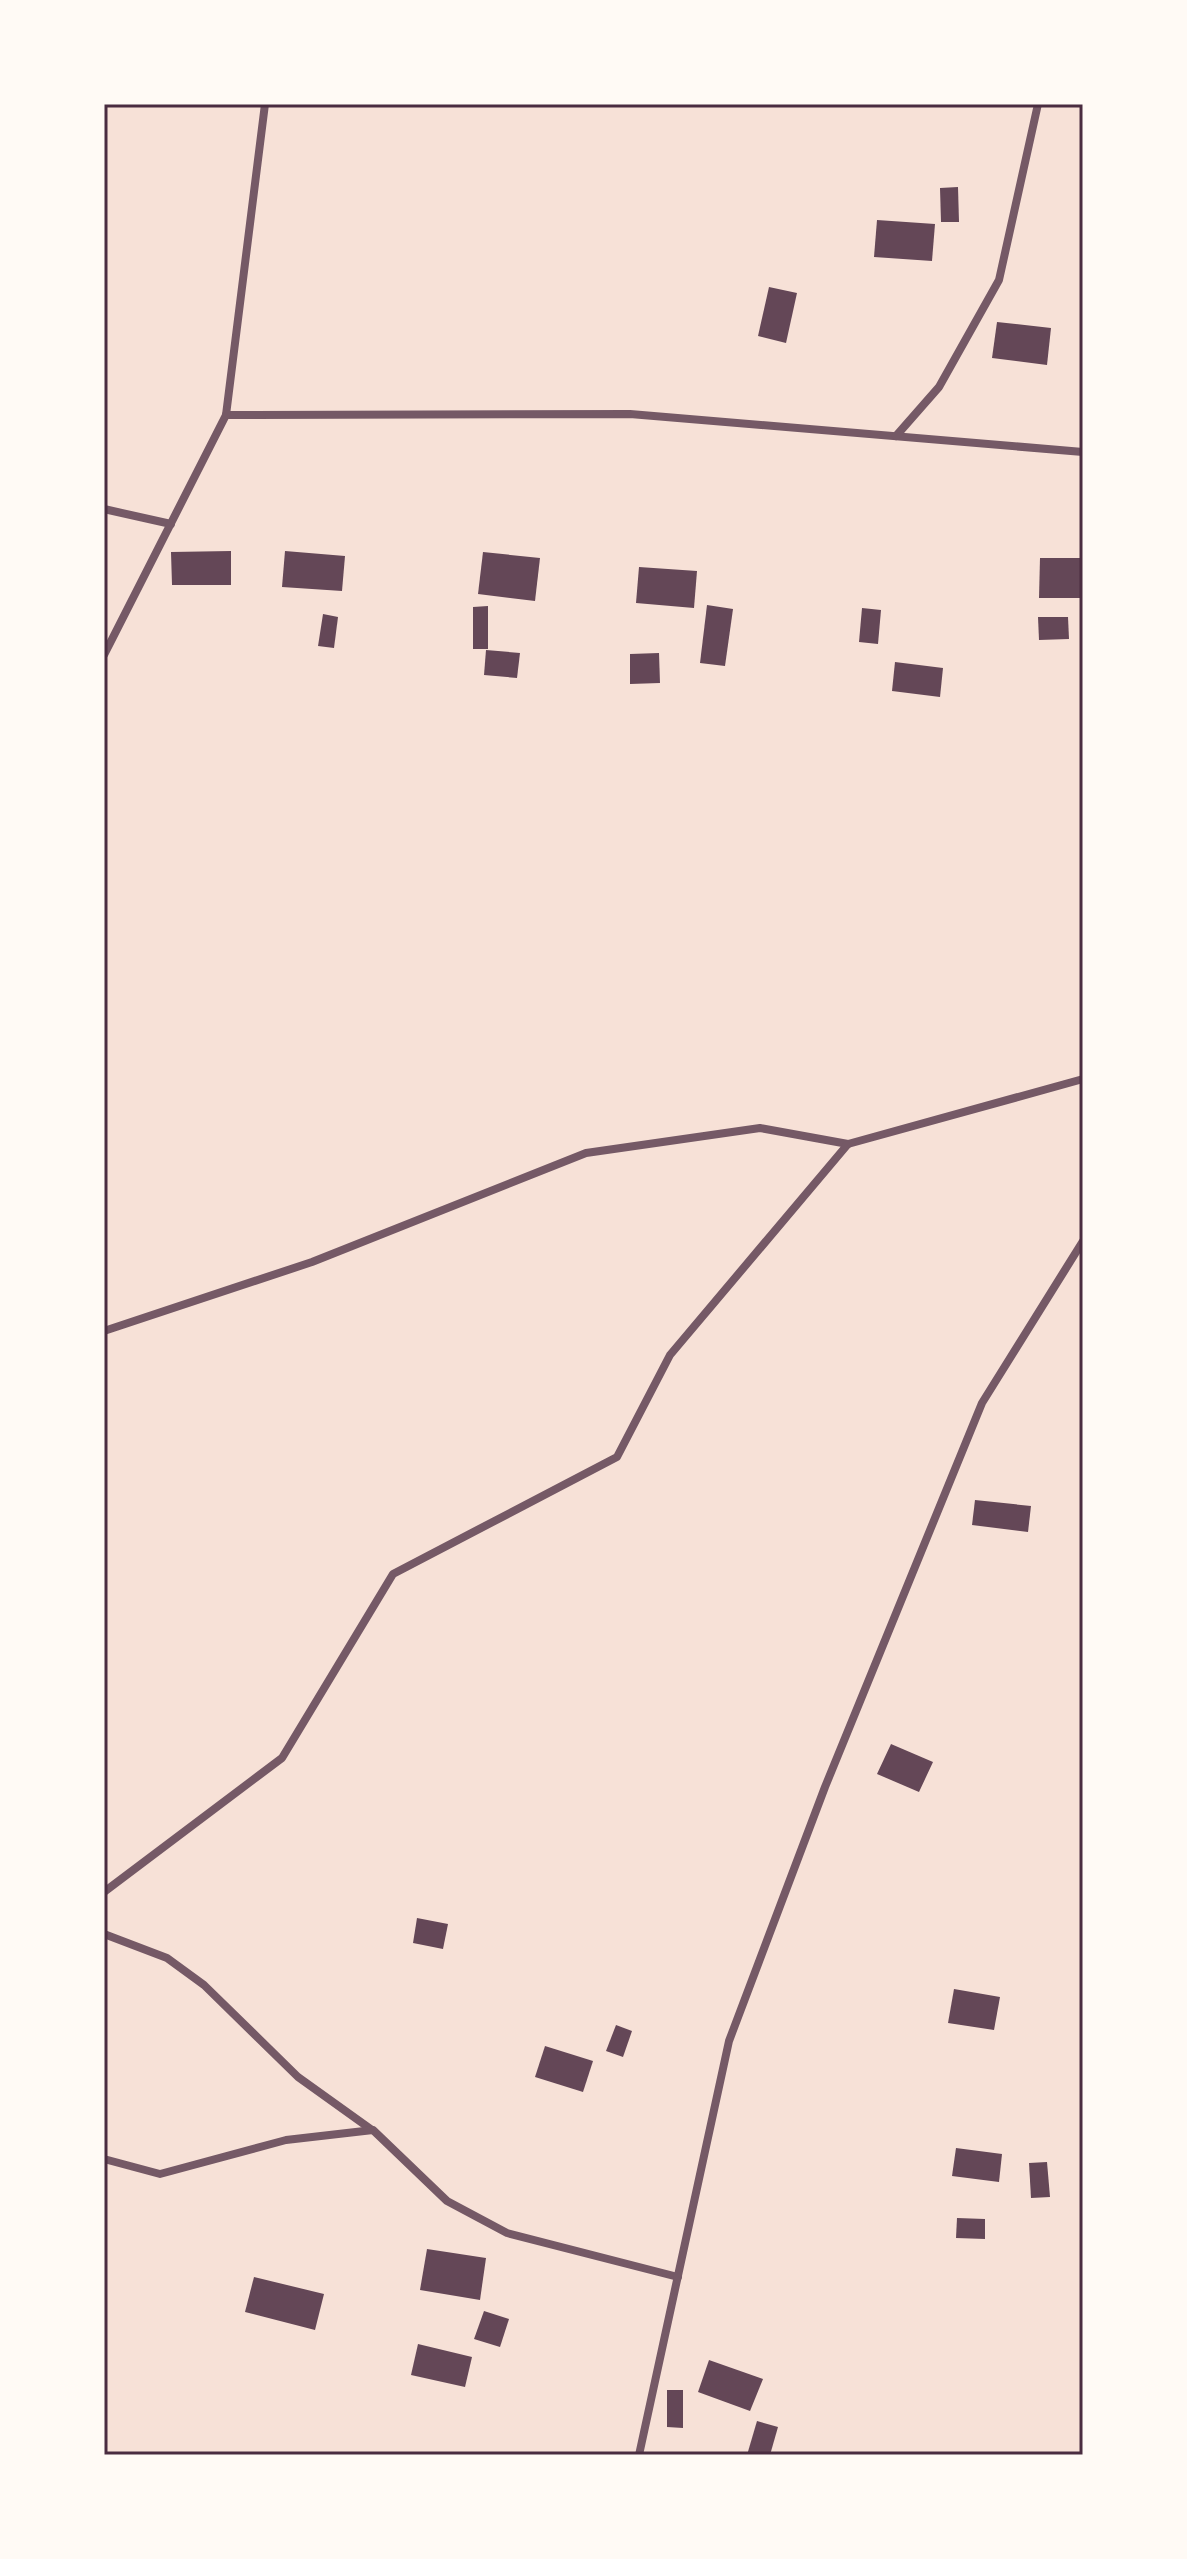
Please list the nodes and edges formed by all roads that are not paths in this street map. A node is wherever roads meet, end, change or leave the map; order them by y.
1 (265, 104) edge
2 (1038, 104) edge
3 (226, 415) junction
4 (896, 436) junction
5 (1083, 452) edge
6 (104, 509) edge
7 (171, 524) junction
8 (104, 655) edge
9 (1083, 1079) edge
10 (848, 1144) junction
11 (1083, 1241) edge
12 (104, 1331) edge
13 (104, 1892) edge
14 (104, 1934) edge
15 (373, 2130) junction
16 (104, 2159) edge
17 (678, 2277) junction
18 (639, 2455) edge

1 - 3 street
2 - 4 street
3 - 4 street
3 - 7 street
4 - 5 street
6 - 7 street
7 - 8 street
9 - 10 street
10 - 12 street
10 - 13 street
11 - 17 street
14 - 15 street
15 - 16 street
15 - 17 street
17 - 18 street

